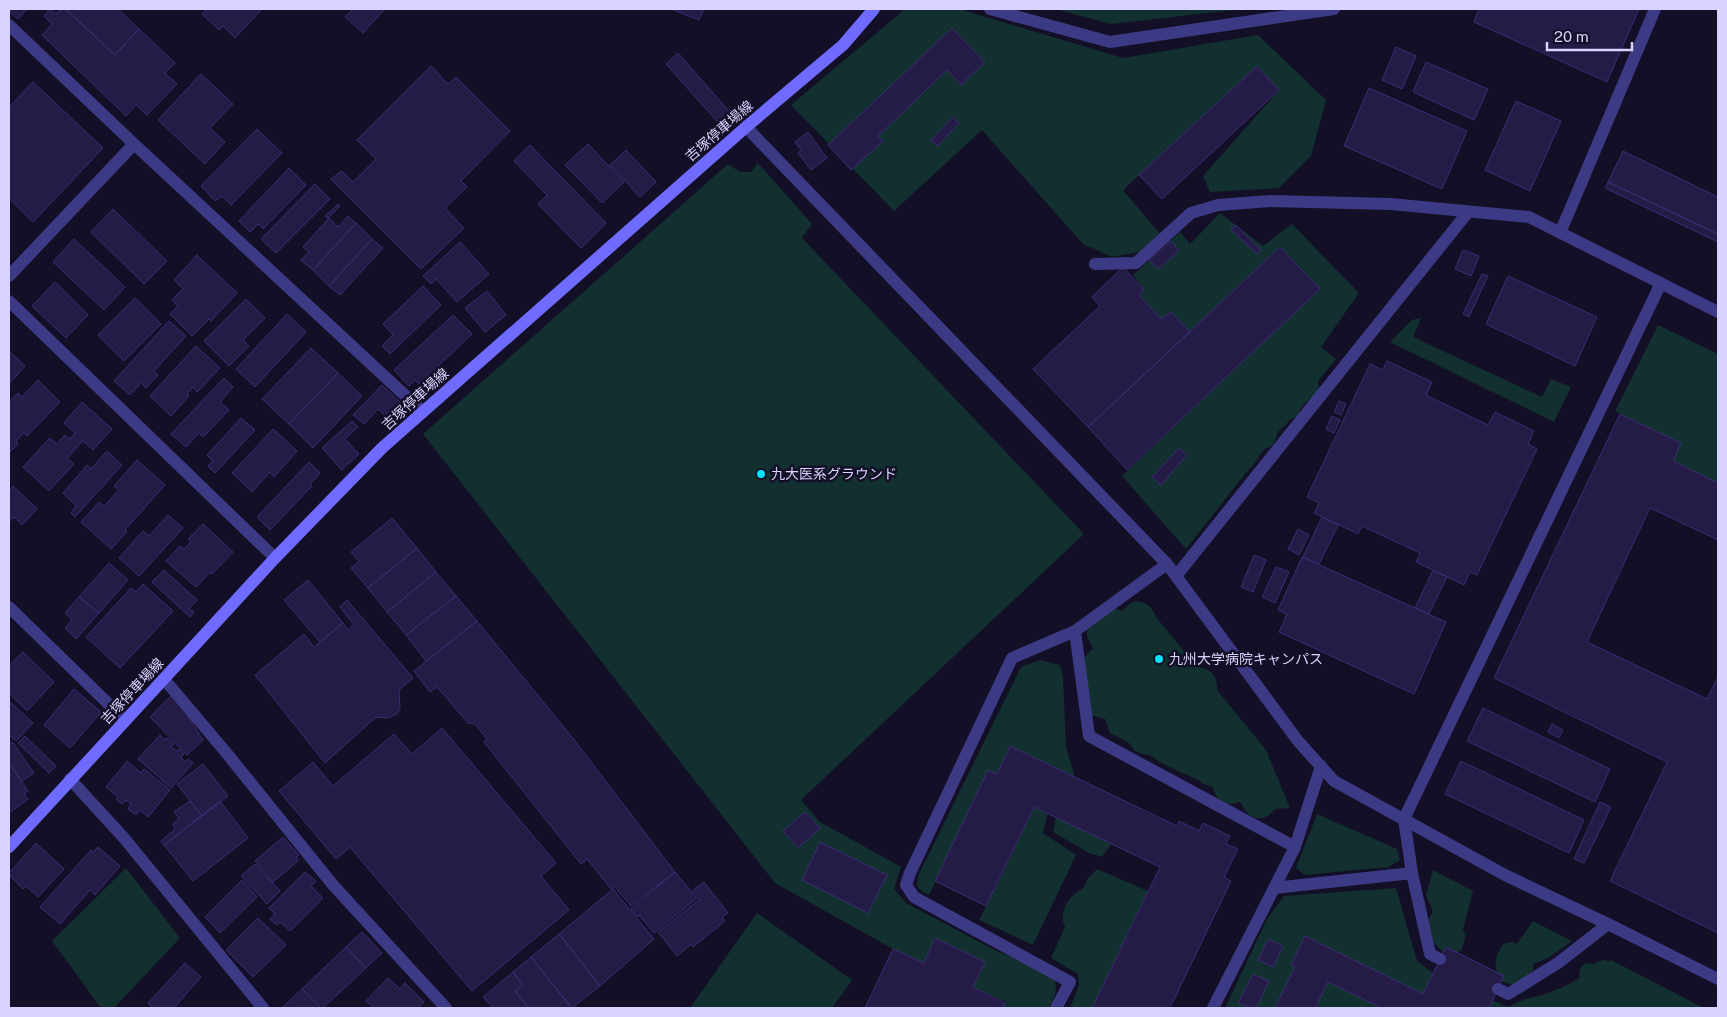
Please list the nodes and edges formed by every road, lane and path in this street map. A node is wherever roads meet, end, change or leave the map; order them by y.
1 (874, 9) edge
2 (990, 9) edge
3 (1334, 9) edge
4 (1655, 9) edge
5 (9, 25) edge
6 (746, 127) junction
7 (134, 144) junction
8 (1468, 212) junction
9 (1560, 233) junction
10 (1095, 264) dead end
11 (9, 276) edge
12 (1660, 283) junction
13 (9, 301) edge
14 (1718, 312) edge
15 (423, 412) junction
16 (275, 558) junction
17 (1167, 564) junction
18 (1176, 576) junction
19 (9, 607) edge
20 (1075, 631) junction
21 (164, 679) junction
22 (125, 720) junction
23 (1321, 766) junction
24 (70, 779) junction
25 (1404, 819) junction
26 (9, 847) edge
27 (1295, 847) junction
28 (1412, 873) junction
29 (1274, 888) junction
30 (1608, 924) junction
31 (1440, 959) dead end
32 (1718, 979) edge
33 (1498, 989) dead end
34 (264, 1008) edge
35 (446, 1008) edge
36 (1056, 1008) edge
37 (1213, 1008) edge

1 - 6 main road, 吉塚停車場線
2 - 3 street
4 - 9 street
5 - 7 street
6 - 15 main road, 吉塚停車場線
6 - 17 street
7 - 11 street
7 - 15 street
8 - 9 street
8 - 10 street
8 - 18 street
9 - 12 street
12 - 14 street
12 - 25 street
13 - 16 street
15 - 16 main road, 吉塚停車場線
16 - 21 main road, 吉塚停車場線
17 - 18 street
17 - 20 street
18 - 23 street
19 - 22 street
20 - 27 street
20 - 36 street
21 - 22 main road, 吉塚停車場線
21 - 35 street
22 - 24 main road, 吉塚停車場線
23 - 25 street
23 - 27 street
24 - 26 main road, 吉塚停車場線
24 - 34 street
25 - 28 street
25 - 30 street
27 - 29 street
28 - 29 street
28 - 31 street
29 - 37 street
30 - 32 street
30 - 33 street

